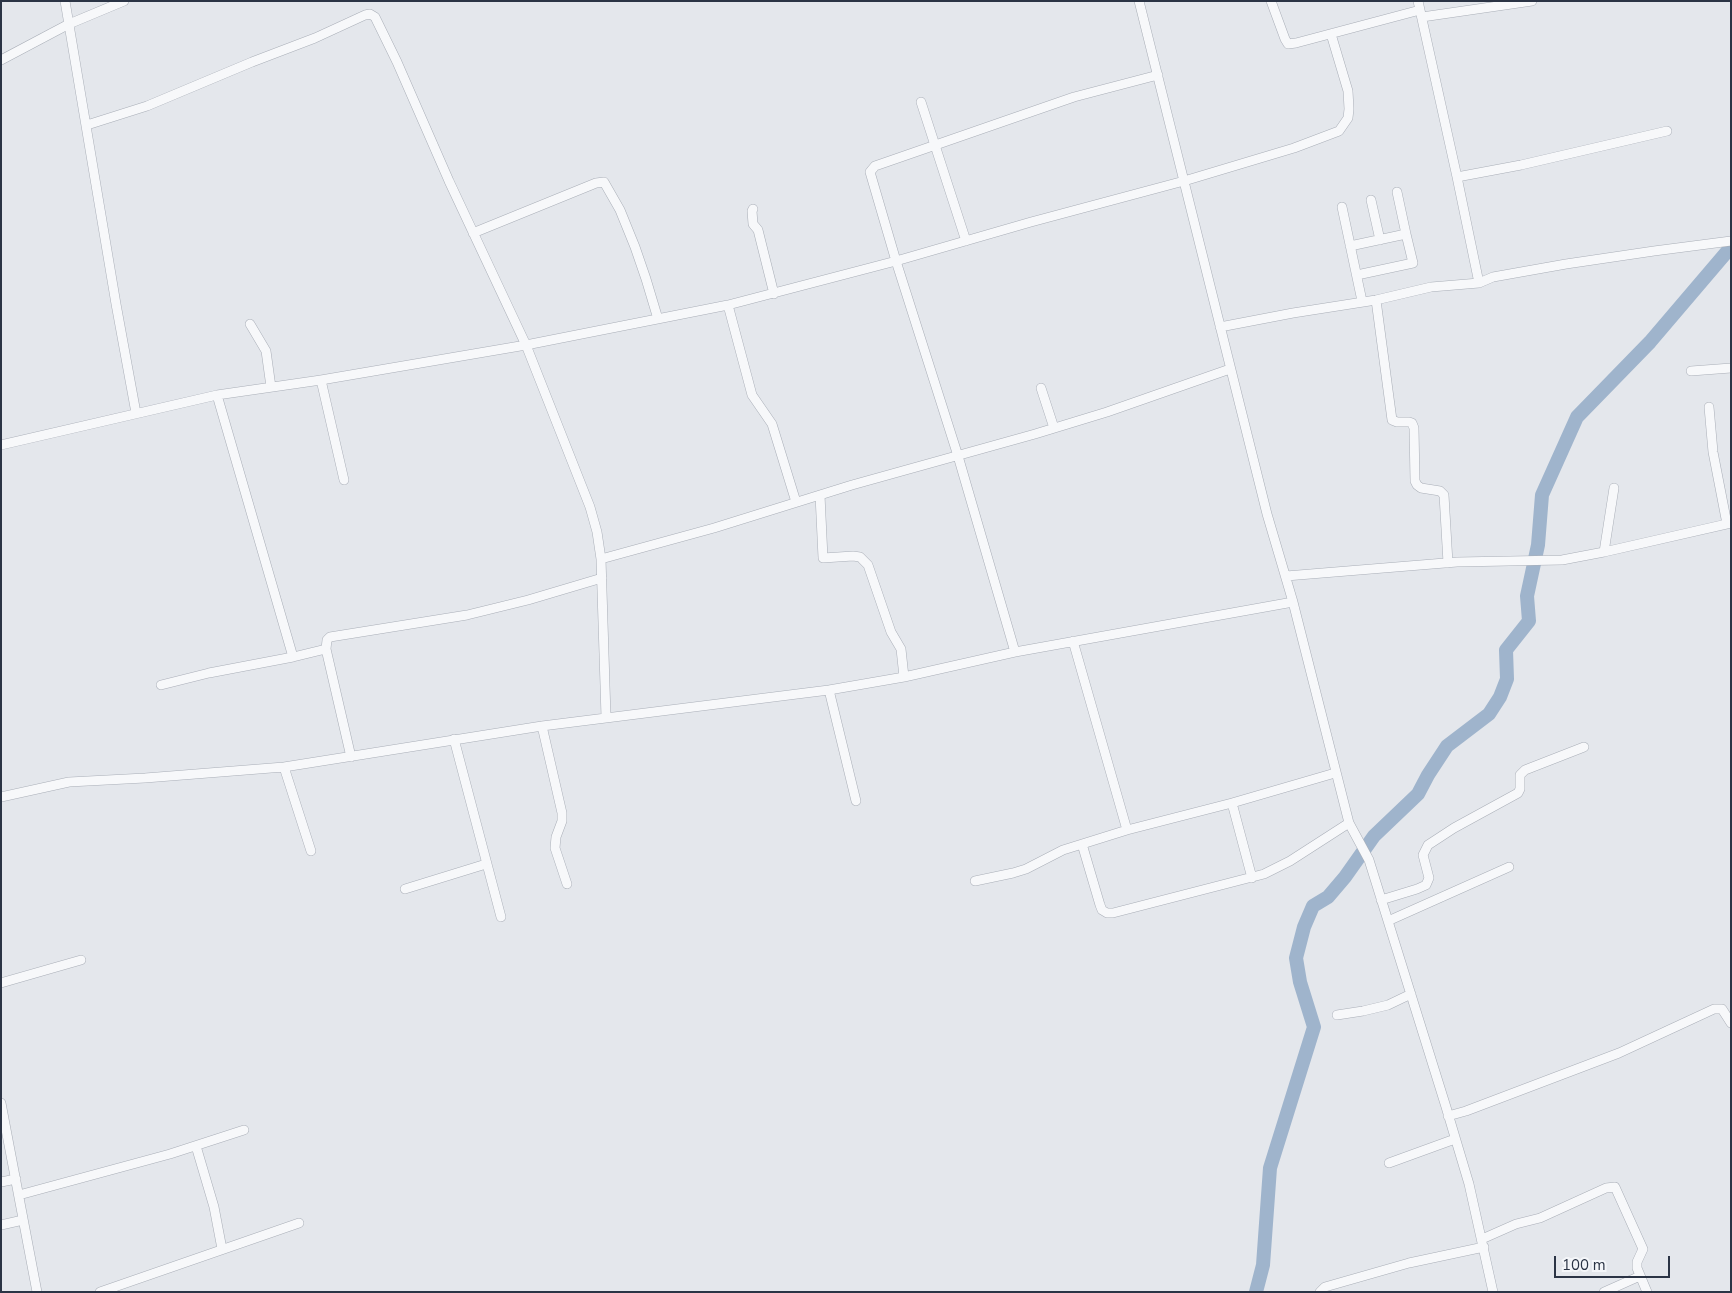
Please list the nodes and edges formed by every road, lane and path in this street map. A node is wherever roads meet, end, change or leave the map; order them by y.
1 (65, 1) edge
2 (124, 1) edge
3 (1139, 1) edge
4 (1271, 1) edge
5 (1532, 1) edge
6 (1420, 10) edge
7 (68, 24) junction
8 (1331, 34) junction
9 (1, 60) edge
10 (1158, 76) junction
11 (922, 102) dead end
12 (87, 126) junction
13 (1667, 131) dead end
14 (936, 145) junction
15 (1457, 177) junction
16 (1184, 181) junction
17 (1397, 192) dead end
18 (1371, 200) dead end
19 (1342, 206) dead end
20 (753, 209) dead end
21 (473, 233) junction
22 (1406, 234) junction
23 (1380, 240) junction
24 (966, 241) junction
25 (1731, 241) edge
26 (1350, 246) junction
27 (896, 261) junction
28 (1357, 275) junction
29 (1479, 283) junction
30 (774, 294) junction
31 (1376, 300) junction
32 (1362, 301) junction
33 (728, 305) junction
34 (658, 319) junction
35 (250, 324) dead end
36 (1220, 327) junction
37 (526, 345) junction
38 (1731, 368) edge
39 (1230, 369) junction
40 (1691, 371) dead end
41 (321, 380) junction
42 (270, 387) junction
43 (1041, 388) dead end
44 (217, 395) junction
45 (1709, 407) dead end
46 (136, 414) junction
47 (1054, 428) junction
48 (1, 444) edge
49 (958, 456) junction
50 (344, 480) dead end
51 (1614, 488) dead end
52 (820, 495) junction
53 (796, 502) junction
54 (1729, 523) edge
55 (1604, 552) junction
56 (601, 559) junction
57 (1448, 563) junction
58 (1286, 576) junction
59 (602, 578) junction
60 (1293, 602) junction
61 (1072, 641) junction
62 (326, 649) junction
63 (1015, 652) junction
64 (293, 657) junction
65 (904, 677) junction
66 (161, 684) dead end
67 (829, 690) junction
68 (606, 717) junction
69 (542, 726) junction
70 (454, 739) junction
71 (1584, 748) dead end
72 (351, 757) junction
73 (284, 767) junction
74 (1336, 774) junction
75 (1, 797) edge
76 (856, 801) dead end
77 (1232, 803) junction
78 (1349, 823) junction
79 (1127, 830) junction
80 (1082, 844) junction
81 (311, 851) dead end
82 (486, 864) junction
83 (1508, 867) dead end
84 (1252, 878) junction
85 (975, 881) dead end
86 (567, 884) dead end
87 (405, 889) dead end
88 (1381, 900) junction
89 (501, 917) dead end
90 (1388, 920) junction
91 (81, 960) dead end
92 (1, 983) edge
93 (1411, 994) junction
94 (1337, 1015) dead end
95 (1731, 1023) edge
96 (1, 1103) edge
97 (1448, 1116) junction
98 (244, 1130) dead end
99 (1456, 1140) junction
100 (196, 1146) junction
101 (1389, 1163) dead end
102 (16, 1179) junction
103 (1, 1182) edge
104 (19, 1195) junction
105 (23, 1220) junction
106 (299, 1223) dead end
107 (1, 1225) edge
108 (1483, 1243) junction
109 (222, 1249) junction
110 (1640, 1276) junction
111 (37, 1292) edge
112 (100, 1292) edge
113 (1320, 1292) edge
114 (1493, 1292) edge
115 (1604, 1292) edge
116 (1647, 1292) edge

1 - 7 street
2 - 7 street
3 - 10 street
4 - 8 street
5 - 6 street
6 - 8 street
6 - 15 street
7 - 9 street
7 - 12 street
8 - 16 street
10 - 14 street
10 - 16 street
11 - 14 street
12 - 21 street
12 - 46 street
13 - 15 street
14 - 24 street
14 - 27 street
15 - 29 street
16 - 24 street
16 - 36 street
17 - 22 street
18 - 23 street
19 - 26 street
20 - 30 street
21 - 34 street
21 - 37 street
22 - 23 street
22 - 28 street
23 - 26 street
24 - 27 street
25 - 29 street
26 - 28 street
27 - 30 street
27 - 49 street
28 - 32 street
29 - 31 street
30 - 33 street
31 - 32 street
31 - 57 street
32 - 36 street
33 - 34 street
33 - 53 street
34 - 37 street
35 - 42 street
36 - 39 street
37 - 41 street
37 - 56 street
38 - 40 street
39 - 47 street
39 - 58 street
41 - 42 street
41 - 50 street
42 - 44 street
43 - 47 street
44 - 46 street
44 - 64 street
45 - 54 street
46 - 48 street
47 - 49 street
49 - 52 street
49 - 63 street
51 - 55 street
52 - 53 street
52 - 65 street
53 - 56 street
54 - 55 street
55 - 57 street
56 - 59 street
57 - 58 street
58 - 60 street
59 - 62 street
59 - 68 street
60 - 61 street
60 - 74 street
61 - 63 street
61 - 79 street
62 - 64 street
62 - 72 street
63 - 65 street
64 - 66 street
65 - 67 street
67 - 68 street
67 - 76 street
68 - 69 street
69 - 70 street
69 - 86 street
70 - 72 street
70 - 82 street
71 - 88 street
72 - 73 street
73 - 75 street
73 - 81 street
74 - 77 street
74 - 78 street
77 - 79 street
77 - 84 street
78 - 84 street
78 - 88 street
79 - 80 street
80 - 84 street
80 - 85 street
82 - 87 street
82 - 89 street
83 - 90 street
88 - 90 street
90 - 93 street
91 - 92 street
93 - 94 street
93 - 97 street
95 - 97 street
96 - 102 street
97 - 99 street
98 - 100 street
99 - 101 street
99 - 108 street
100 - 104 street
100 - 109 street
102 - 103 street
102 - 104 street
104 - 105 street
105 - 107 street
105 - 111 street
106 - 109 street
108 - 110 street
108 - 113 street
108 - 114 street
109 - 112 street
110 - 115 street
110 - 116 street

